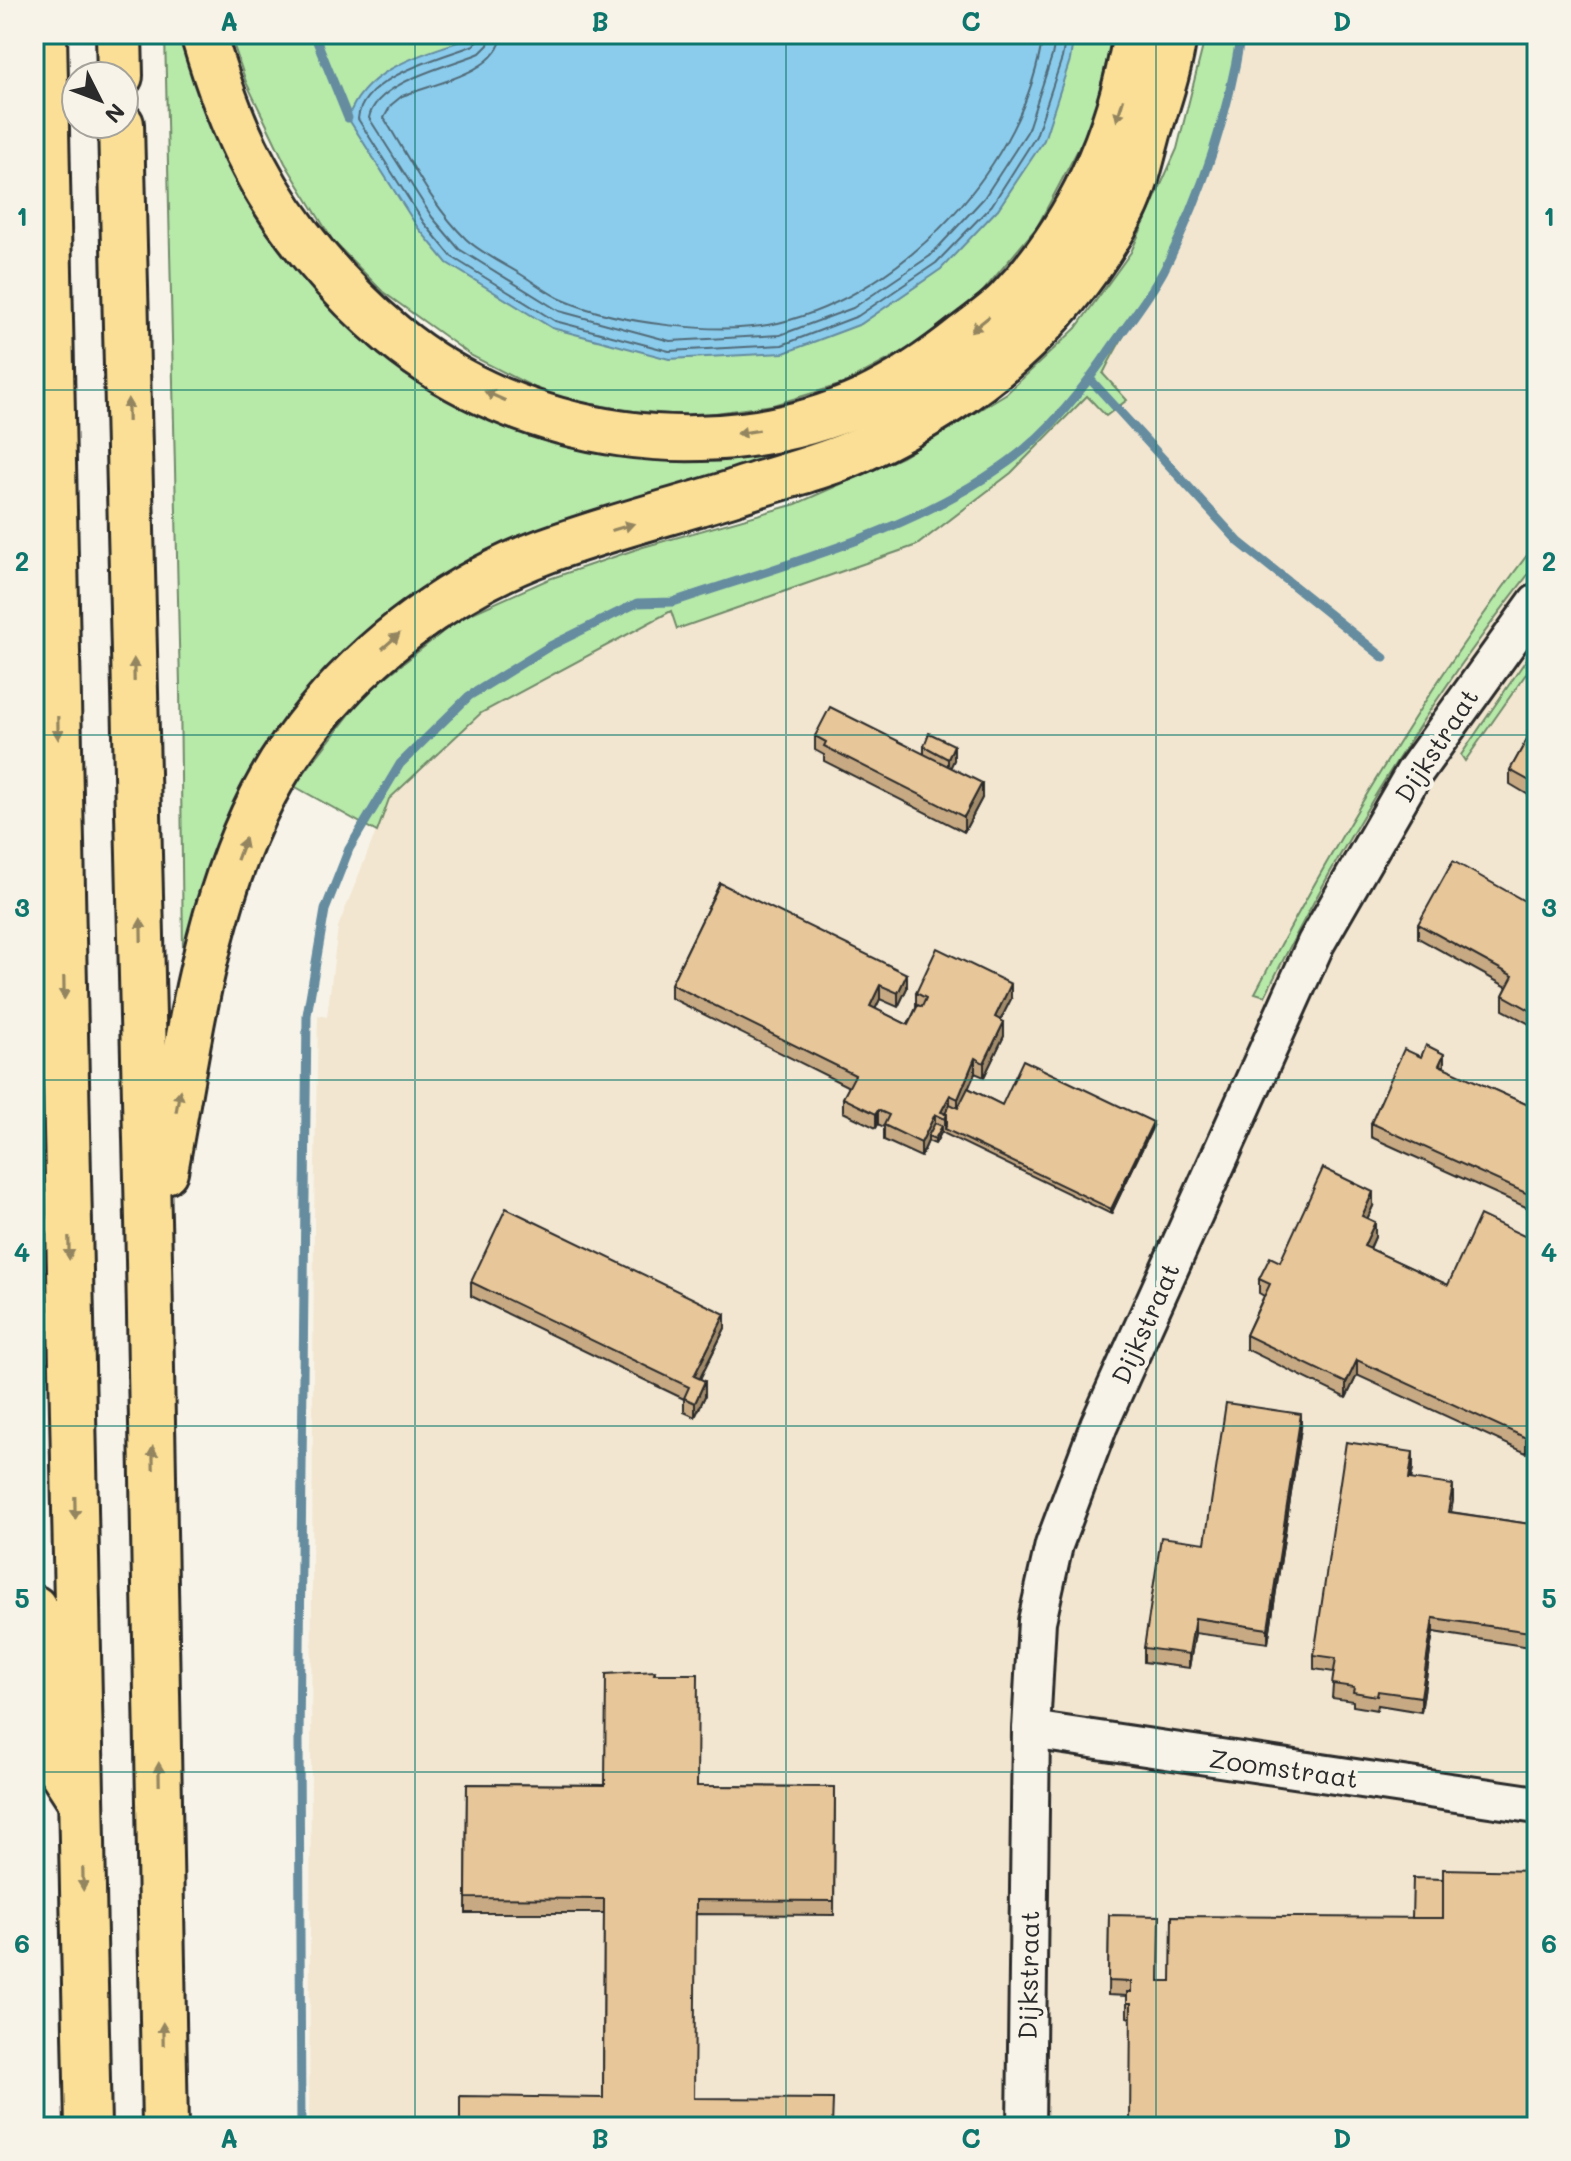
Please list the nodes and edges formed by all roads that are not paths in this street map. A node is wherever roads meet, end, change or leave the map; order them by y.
1 (44, 34) edge
2 (119, 34) edge
3 (203, 34) edge
4 (1136, 34) edge
5 (1174, 34) edge
6 (120, 60) edge
7 (121, 140) edge
8 (1537, 602) edge
9 (149, 1260) junction
10 (34, 1608) edge
11 (1031, 1730) junction
12 (81, 1801) junction
13 (1537, 1805) edge
14 (88, 2127) edge
15 (165, 2127) edge
16 (1026, 2127) edge

1 -> 12 highway
2 - 6 highway
4 -> 3 highway
9 -> 5 highway
9 -> 7 highway
8 - 11 street, Dijkstraat
15 -> 9 highway
10 - 12 highway
11 - 13 street, Zoomstraat
11 - 16 street, Dijkstraat
12 -> 14 highway

